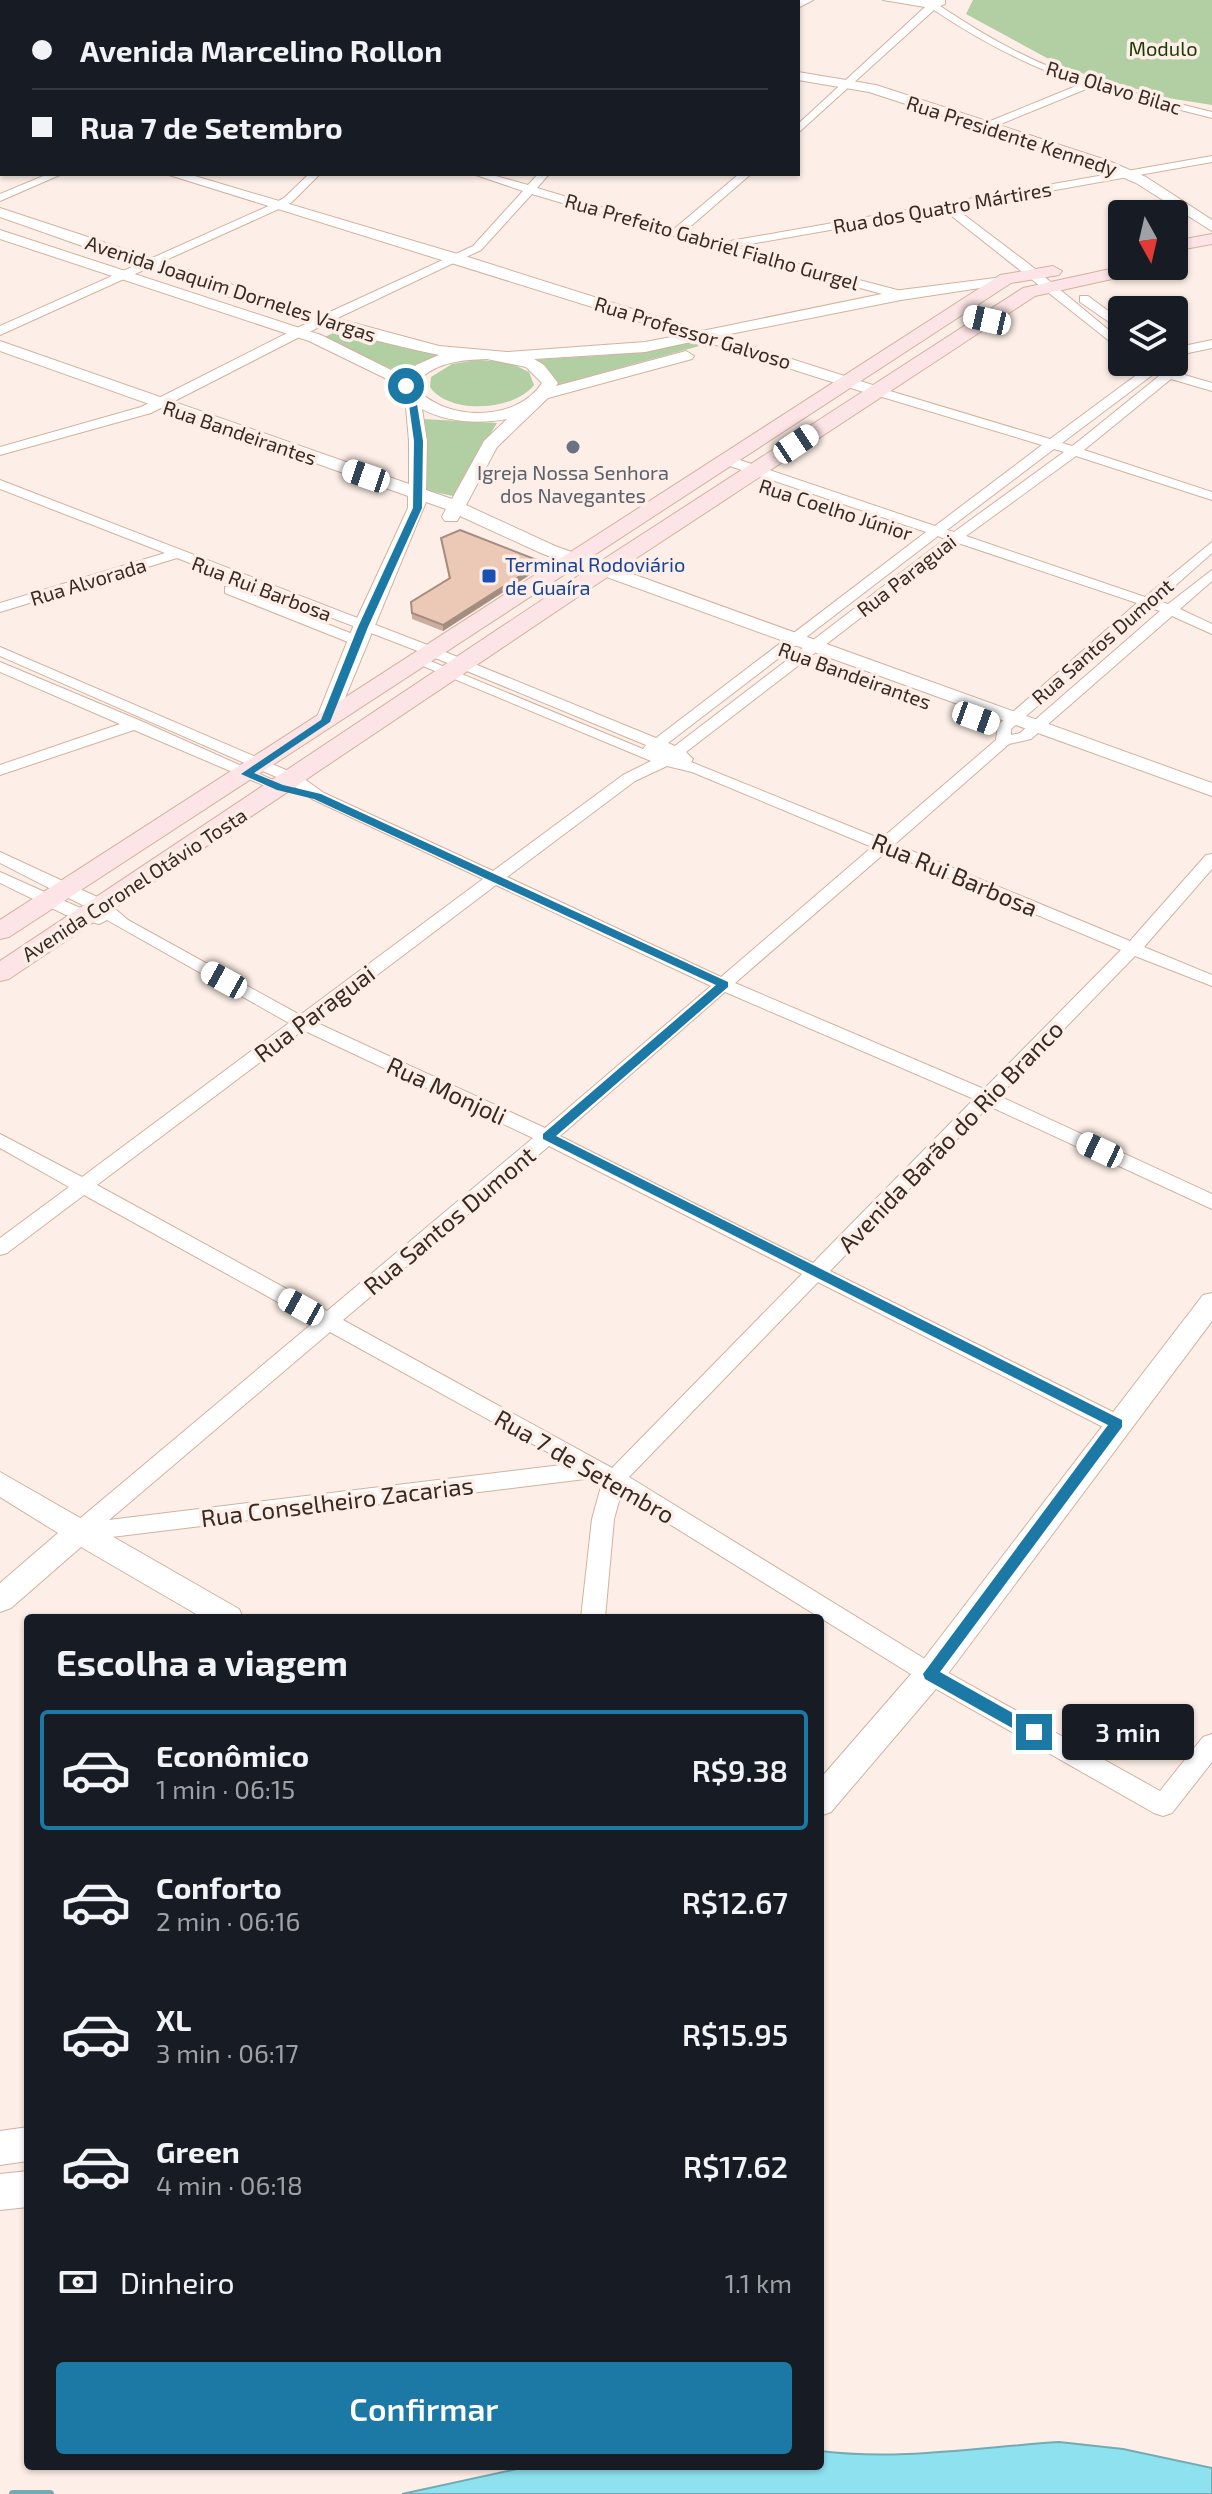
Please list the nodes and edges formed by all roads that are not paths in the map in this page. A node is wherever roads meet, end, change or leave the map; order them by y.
1 (888, 0) edge
2 (946, 0) edge
3 (933, 5) junction
4 (800, 73) edge
5 (853, 80) junction
6 (1090, 84) junction
7 (1212, 115) edge
8 (991, 124) junction
9 (800, 128) edge
10 (1212, 159) edge
11 (1212, 167) edge
12 (1144, 175) junction
13 (30, 176) edge
14 (52, 176) edge
15 (184, 176) edge
16 (208, 176) edge
17 (312, 176) edge
18 (493, 176) edge
19 (516, 176) edge
20 (744, 176) edge
21 (537, 182) edge
22 (0, 188) edge
23 (0, 198) edge
24 (280, 200) junction
25 (950, 210) junction
26 (0, 212) edge
27 (1212, 212) edge
28 (1212, 227) edge
29 (676, 233) junction
30 (0, 234) edge
31 (1212, 239) edge
32 (1188, 243) edge
33 (720, 246) junction
34 (734, 251) junction
35 (1212, 253) edge
36 (467, 255) junction
37 (1188, 258) edge
38 (1108, 261) edge
39 (144, 262) junction
40 (1108, 271) edge
41 (119, 273) junction
42 (1006, 279) junction
43 (1040, 279) junction
44 (901, 295) junction
45 (610, 301) junction
46 (46, 306) junction
47 (955, 312) junction
48 (1108, 317) joint
49 (987, 320) junction
50 (1089, 320) junction
51 (0, 321) edge
52 (331, 322) junction
53 (0, 331) edge
54 (721, 331) junction
55 (307, 335) junction
56 (703, 335) junction
57 (1212, 335) edge
58 (1108, 336) edge
59 (1188, 339) edge
60 (742, 342) junction
61 (1212, 344) edge
62 (0, 346) edge
63 (1188, 354) edge
64 (464, 355) junction
65 (509, 356) junction
66 (0, 359) edge
67 (1188, 370) edge
68 (53, 372) junction
69 (1147, 376) edge
70 (1153, 376) edge
71 (1188, 376) edge
72 (1212, 377) edge
73 (854, 379) junction
74 (882, 387) junction
75 (1212, 387) edge
76 (409, 392) junction
77 (546, 394) junction
78 (1106, 405) junction
79 (530, 406) junction
80 (1123, 409) junction
81 (160, 410) junction
82 (785, 424) junction
83 (815, 431) junction
84 (57, 440) junction
85 (1060, 441) junction
86 (1079, 447) junction
87 (0, 451) edge
88 (0, 460) edge
89 (721, 465) junction
90 (750, 475) junction
91 (1212, 483) edge
92 (0, 484) edge
93 (1212, 496) edge
94 (0, 498) edge
95 (418, 501) junction
96 (57, 507) junction
97 (454, 512) junction
98 (41, 514) junction
99 (630, 522) junction
100 (660, 534) junction
101 (932, 535) junction
102 (950, 541) junction
103 (1212, 546) edge
104 (135, 552) junction
105 (154, 553) junction
106 (175, 554) joint
107 (562, 557) junction
108 (599, 573) junction
109 (1212, 574) edge
110 (862, 586) junction
111 (268, 590) junction
112 (883, 593) junction
113 (0, 594) edge
114 (253, 599) junction
115 (1142, 606) junction
116 (0, 608) edge
117 (1167, 614) junction
118 (1212, 630) edge
119 (361, 634) junction
120 (797, 647) junction
121 (0, 651) edge
122 (426, 657) junction
123 (0, 667) edge
124 (455, 669) junction
125 (92, 690) junction
126 (717, 697) junction
127 (74, 700) junction
128 (738, 704) junction
129 (561, 705) junction
130 (546, 715) junction
131 (157, 717) junction
132 (325, 722) junction
133 (132, 725) junction
134 (1007, 729) junction
135 (1031, 731) junction
136 (657, 744) junction
137 (644, 755) junction
138 (669, 757) junction
139 (254, 769) junction
140 (0, 770) edge
141 (629, 778) junction
142 (287, 784) junction
143 (1212, 790) edge
144 (1212, 807) edge
145 (884, 844) junction
146 (0, 857) edge
147 (1212, 859) edge
148 (0, 877) edge
149 (496, 878) junction
150 (56, 895) junction
151 (92, 910) junction
152 (0, 931) edge
153 (1133, 948) junction
154 (0, 973) edge
155 (1212, 981) edge
156 (724, 985) junction
157 (300, 1022) junction
158 (988, 1098) junction
159 (547, 1137) junction
160 (0, 1140) edge
161 (84, 1185) junction
162 (1212, 1202) edge
163 (0, 1248) edge
164 (814, 1273) junction
165 (1212, 1302) edge
166 (328, 1322) junction
167 (1117, 1424) junction
168 (605, 1474) junction
169 (0, 1483) edge
170 (79, 1532) junction
171 (0, 1600) edge
172 (221, 1614) edge
173 (593, 1614) edge
174 (930, 1674) junction
175 (1212, 1744) edge
176 (824, 1797) edge
177 (24, 2145) edge
178 (0, 2148) edge
179 (24, 2189) edge
180 (0, 2192) edge

1 - 3 street, Rua Olavo Bilac
2 - 3 street
3 - 5 street
3 - 6 street, Rua Olavo Bilac
4 - 5 street, Rua Presidente Kennedy
5 - 8 street, Rua Presidente Kennedy
5 - 9 street
6 - 7 street, Rua Olavo Bilac
6 - 8 street
8 - 12 street, Rua Presidente Kennedy
10 - 12 street, Rua dos Quatro Mártires
11 - 12 street, Rua dos Quatro Mártires
12 - 25 street, Rua dos Quatro Mártires
12 - 27 street, Rua Presidente Kennedy
12 - 28 street, Rua Presidente Kennedy
13 - 22 street
14 - 23 street
15 - 24 street, Rua Professor Galvoso
16 - 24 street, Rua Professor Galvoso
17 - 24 street
18 - 21 street, Rua Prefeito Gabriel Fialho Gurgel
19 - 21 street, Rua Prefeito Gabriel Fialho Gurgel
20 - 29 street
21 - 29 street, Rua Prefeito Gabriel Fialho Gurgel
21 - 36 street
24 - 36 street, Rua Professor Galvoso
24 - 39 street
25 - 33 street, Rua dos Quatro Mártires
25 - 34 street, Rua dos Quatro Mártires
25 - 43 street
26 - 39 street, Avenida Joaquim Dorneles Vargas
29 - 33 street, Rua Prefeito Gabriel Fialho Gurgel
30 - 41 street, Avenida Joaquim Dorneles Vargas
31 - 32 main road
33 - 34 street, Rua Prefeito Gabriel Fialho Gurgel
34 - 44 street, Rua Prefeito Gabriel Fialho Gurgel
35 - 37 main road
36 - 45 street, Rua Professor Galvoso
36 - 52 street
38 - 43 main road
39 - 41 street
39 - 52 street, Avenida Joaquim Dorneles Vargas
40 - 43 main road
41 - 46 street
41 - 55 street, Avenida Joaquim Dorneles Vargas
42 - 43 main road
42 - 44 street
42 - 47 main road, Avenida Coronel Otávio Tosta
43 - 48 street
43 - 49 main road, Avenida Coronel Otávio Tosta
43 - 50 street
44 - 54 street
45 - 54 street, Rua Professor Galvoso
45 - 56 street, Rua Professor Galvoso
46 - 51 street
46 - 53 street
47 - 49 main road
47 - 73 main road, Avenida Coronel Otávio Tosta
48 - 50 street
49 - 74 main road, Avenida Coronel Otávio Tosta
50 - 58 street
52 - 55 street
52 - 64 street, Avenida Joaquim Dorneles Vargas
54 - 56 street
54 - 60 street, Rua Professor Galvoso
55 - 76 street, Avenida Joaquim Dorneles Vargas
55 - 81 street
56 - 60 street, Rua Professor Galvoso
56 - 65 street
57 - 59 street
60 - 73 street, Rua Professor Galvoso
60 - 77 street
61 - 63 street
62 - 68 street, Rua Bandeirantes
64 - 65 street
64 - 76 street
65 - 77 street
66 - 68 street, Rua Bandeirantes
67 - 72 street
68 - 81 street, Rua Bandeirantes
69 - 78 street, Rua Paraguai
70 - 80 street, Rua Paraguai
71 - 75 street
73 - 74 street, Rua Professor Galvoso
73 - 82 main road, Avenida Coronel Otávio Tosta
74 - 83 main road, Avenida Coronel Otávio Tosta
74 - 85 street, Rua Professor Galvoso
76 - 79 street, Avenida Joaquim Dorneles Vargas
76 - 95 street
77 - 79 street
78 - 80 street
78 - 85 street, Rua Paraguai
79 - 97 street
80 - 86 street, Rua Paraguai
81 - 84 street
81 - 95 street, Rua Bandeirantes
82 - 83 main road
82 - 89 main road, Avenida Coronel Otávio Tosta
83 - 90 main road, Avenida Coronel Otávio Tosta
84 - 87 street
84 - 88 street
85 - 86 street, Rua Professor Galvoso
85 - 101 street, Rua Paraguai
86 - 91 street, Rua Professor Galvoso
86 - 93 street, Rua Professor Galvoso
86 - 102 street, Rua Paraguai
89 - 90 street, Rua Coelho Júnior
89 - 99 main road, Avenida Coronel Otávio Tosta
90 - 100 main road, Avenida Coronel Otávio Tosta
90 - 101 street, Rua Coelho Júnior
92 - 96 street, Rua Rui Barbosa
94 - 98 street
95 - 97 street, Rua Bandeirantes
95 - 119 street
96 - 98 street
96 - 105 street, Rua Rui Barbosa
97 - 107 street, Rua Bandeirantes
98 - 104 street
99 - 100 main road
99 - 107 main road, Avenida Coronel Otávio Tosta
100 - 108 main road, Avenida Coronel Otávio Tosta
101 - 102 street, Rua Coelho Júnior
101 - 110 street, Rua Paraguai
102 - 112 street, Rua Paraguai
102 - 115 street, Rua Coelho Júnior
103 - 115 street, Rua Santos Dumont
104 - 105 street, Rua Alvorada
104 - 113 street, Rua Alvorada
105 - 106 street, Rua Alvorada
105 - 114 street, Rua Rui Barbosa
105 - 116 street, Rua Alvorada
106 - 111 street, Rua Rui Barbosa
107 - 108 street, Rua Bandeirantes
107 - 122 main road, Avenida Coronel Otávio Tosta
108 - 120 street, Rua Bandeirantes
108 - 124 main road, Avenida Coronel Otávio Tosta
109 - 117 street, Rua Santos Dumont
110 - 112 street
110 - 120 street, Rua Paraguai
111 - 114 street
111 - 119 street, Rua Rui Barbosa
112 - 120 street, Rua Paraguai
114 - 119 street, Rua Rui Barbosa
115 - 117 street, Rua Coelho Júnior
115 - 134 street, Rua Santos Dumont
117 - 118 street, Rua Coelho Júnior
117 - 135 street, Rua Santos Dumont
119 - 122 street, Rua Rui Barbosa
119 - 132 street
120 - 126 street, Rua Paraguai
120 - 128 street, Rua Paraguai
120 - 134 street, Rua Bandeirantes
121 - 125 street
122 - 124 street, Rua Rui Barbosa
122 - 132 main road, Avenida Coronel Otávio Tosta
123 - 127 street
124 - 129 street, Rua Rui Barbosa
124 - 130 street, Rua Rui Barbosa
124 - 142 main road, Avenida Coronel Otávio Tosta
125 - 127 street
125 - 131 street
126 - 128 street
126 - 136 street, Rua Paraguai
127 - 133 street
128 - 138 street, Rua Paraguai
129 - 130 street
129 - 136 street, Rua Rui Barbosa
130 - 137 street, Rua Rui Barbosa
131 - 133 street
131 - 139 street
132 - 139 main road, Avenida Coronel Otávio Tosta
133 - 139 street
133 - 140 street
134 - 135 street, Rua Bandeirantes
134 - 145 street, Rua Santos Dumont
135 - 143 street, Rua Bandeirantes
135 - 144 street, Rua Bandeirantes
136 - 137 street, Rua Paraguai
136 - 138 street, Rua Rui Barbosa
137 - 138 street, Rua Rui Barbosa
137 - 141 street, Rua Paraguai
138 - 141 street, Rua Paraguai
138 - 145 street, Rua Rui Barbosa
139 - 142 street
139 - 150 main road, Avenida Coronel Otávio Tosta
141 - 149 street, Rua Paraguai
142 - 149 street
142 - 151 main road, Avenida Coronel Otávio Tosta
145 - 153 street, Rua Rui Barbosa
145 - 156 street, Rua Santos Dumont
146 - 150 street, Rua Monjoli
147 - 153 street, Avenida Barão do Rio Branco
148 - 150 street, Rua Monjoli
149 - 156 street
149 - 157 street, Rua Paraguai
150 - 151 street, Rua Monjoli
150 - 152 main road, Avenida Coronel Otávio Tosta
151 - 154 main road, Avenida Coronel Otávio Tosta
151 - 157 street, Rua Monjoli
153 - 155 street, Rua Rui Barbosa
153 - 158 street, Avenida Barão do Rio Branco
156 - 158 street
156 - 159 street, Rua Santos Dumont
157 - 159 street, Rua Monjoli
157 - 161 street, Rua Paraguai
158 - 162 street
158 - 164 street, Avenida Barão do Rio Branco
159 - 164 street, Rua Monjoli
159 - 166 street, Rua Santos Dumont
160 - 161 street, Rua 7 de Setembro
161 - 163 street, Rua Paraguai
161 - 166 street, Rua 7 de Setembro
164 - 167 street, Rua Monjoli
164 - 168 street, Avenida Barão do Rio Branco
165 - 167 street
166 - 168 street, Rua 7 de Setembro
166 - 170 street, Rua Santos Dumont
167 - 174 street
168 - 170 street, Rua Conselheiro Zacarias
168 - 173 street, Avenida Barão do Rio Branco
168 - 174 street, Rua 7 de Setembro
169 - 170 street
170 - 171 street, Rua Santos Dumont
170 - 172 street
174 - 175 street, Rua 7 de Setembro
174 - 176 street
177 - 178 street
179 - 180 street

